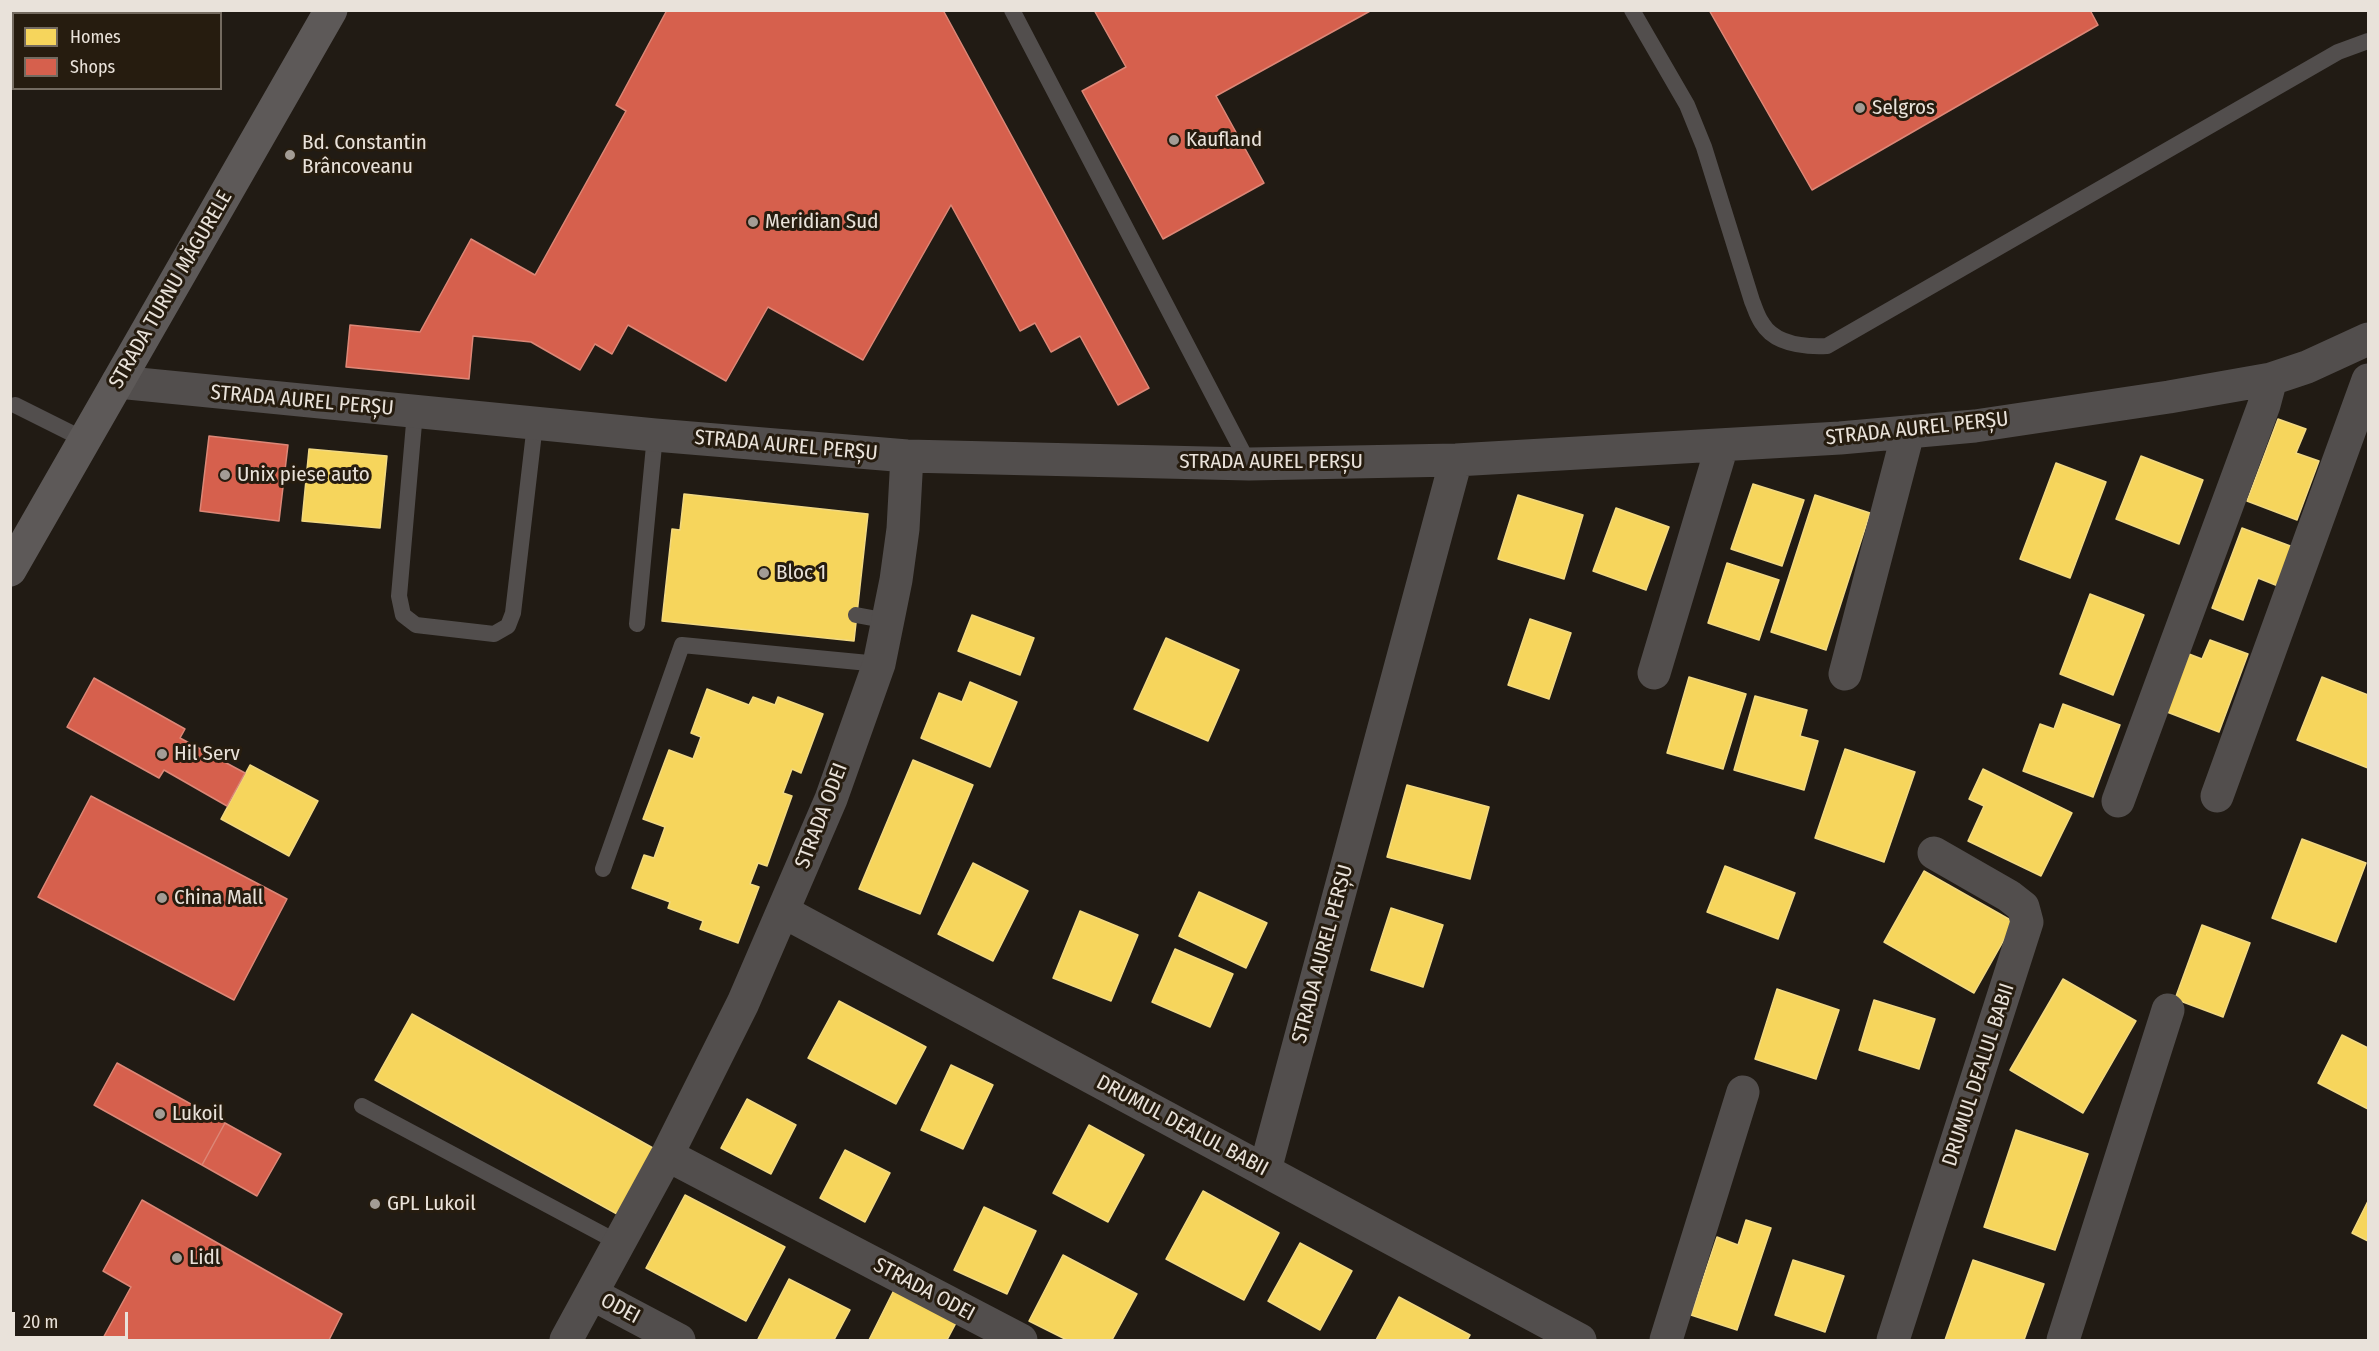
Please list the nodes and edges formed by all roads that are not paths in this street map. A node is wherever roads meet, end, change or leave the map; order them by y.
1 (331, 10) edge
2 (1012, 10) edge
3 (1632, 10) edge
4 (2368, 41) edge
5 (2368, 339) edge
6 (2271, 378) junction
7 (2368, 380) edge
8 (118, 382) junction
9 (15, 405) dead end
10 (415, 412) junction
11 (535, 424) junction
12 (1908, 433) junction
13 (655, 435) junction
14 (85, 440) junction
15 (1722, 446) junction
16 (907, 456) junction
17 (1456, 460) junction
18 (1249, 464) junction
19 (10, 570) edge
20 (856, 615) dead end
21 (888, 621) junction
22 (637, 624) dead end
23 (879, 664) junction
24 (1654, 673) dead end
25 (1845, 674) dead end
26 (2217, 796) dead end
27 (2118, 801) dead end
28 (1934, 853) dead end
29 (603, 869) dead end
30 (784, 912) junction
31 (2168, 1010) dead end
32 (1743, 1092) dead end
33 (362, 1106) dead end
34 (667, 1155) junction
35 (1265, 1170) junction
36 (619, 1243) junction
37 (592, 1293) junction
38 (1008, 1338) edge
39 (566, 1341) edge
40 (679, 1341) edge
41 (1580, 1341) edge
42 (1666, 1341) edge
43 (1893, 1341) edge
44 (2063, 1341) edge

1 - 8 main road, STRADA TURNU MĂGURELE
2 - 18 lane
3 - 4 lane
5 - 6 street, STRADA AUREL PERȘU
6 - 12 street, STRADA AUREL PERȘU
6 - 27 street
7 - 26 street
8 - 10 street, STRADA AUREL PERȘU
8 - 14 main road, STRADA TURNU MĂGURELE
9 - 14 lane
10 - 11 street, STRADA AUREL PERȘU
10 - 11 lane
11 - 13 street, STRADA AUREL PERȘU
12 - 15 street, STRADA AUREL PERȘU
12 - 25 street
13 - 16 street, STRADA AUREL PERȘU
13 - 22 lane
14 - 19 main road, STRADA TURNU MĂGURELE
15 - 17 street, STRADA AUREL PERȘU
15 - 24 street
16 - 18 street, STRADA AUREL PERȘU
16 - 21 street, STRADA ODEI
17 - 18 street, STRADA AUREL PERȘU
17 - 35 street, STRADA AUREL PERȘU
20 - 21 lane
21 - 23 street, STRADA ODEI
23 - 29 lane
23 - 30 street, STRADA ODEI
28 - 43 street, DRUMUL DEALUL BABII
30 - 34 street, STRADA ODEI
30 - 35 street, DRUMUL DEALUL BABII
31 - 44 street
32 - 42 street
33 - 36 lane
34 - 36 street, STRADA ODEI
34 - 38 street, STRADA ODEI
35 - 41 street, DRUMUL DEALUL BABII
36 - 37 street, STRADA ODEI
37 - 39 street, STRADA ODEI
37 - 40 street, ODEI

